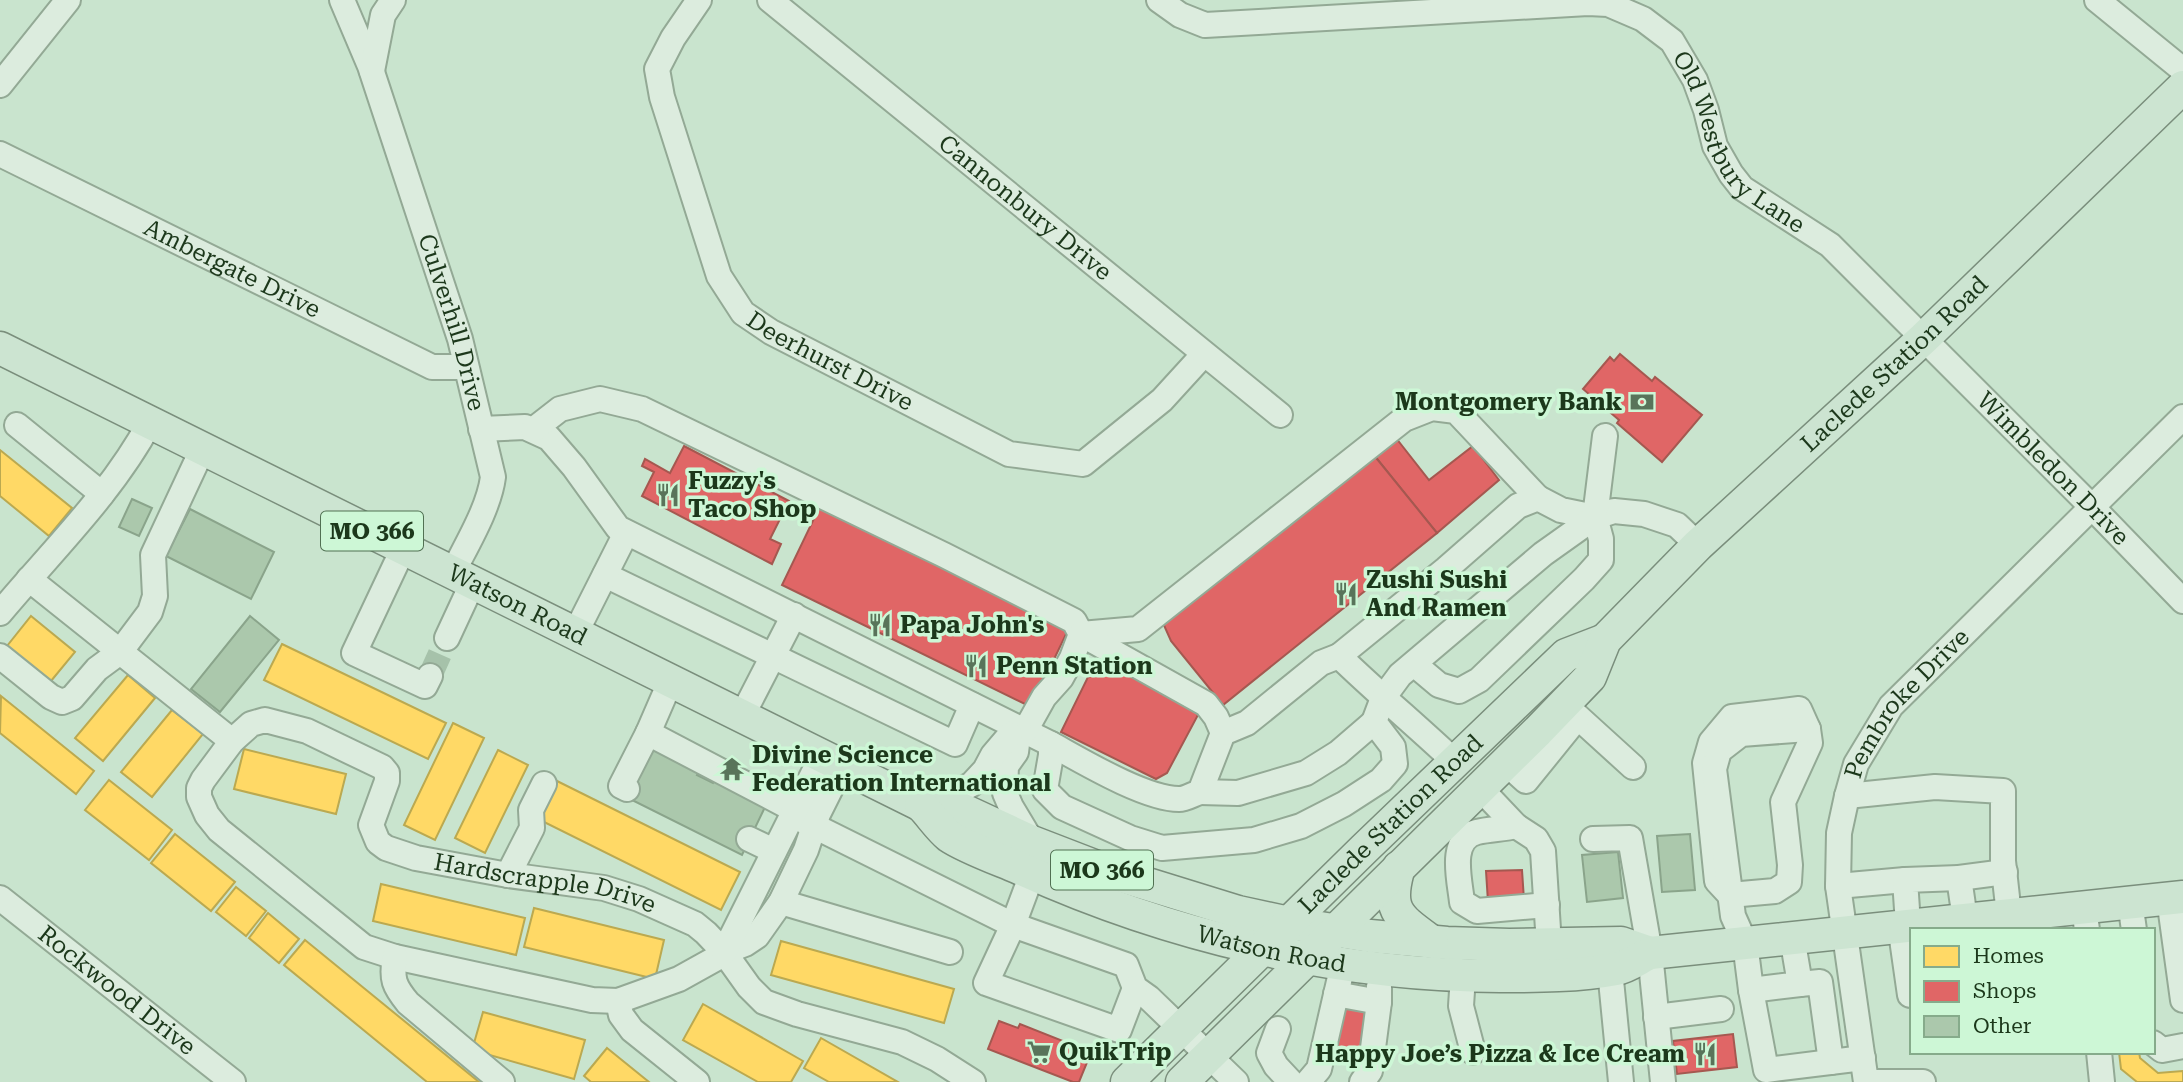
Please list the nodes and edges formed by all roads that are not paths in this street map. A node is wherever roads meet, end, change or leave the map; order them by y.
1 (68, 0) edge
2 (342, 0) edge
3 (393, 0) edge
4 (699, 0) edge
5 (771, 0) edge
6 (1159, 0) edge
7 (2097, 0) edge
8 (2183, 70) edge
9 (372, 71) junction
10 (0, 85) edge
11 (2183, 87) edge
12 (0, 154) edge
13 (1924, 338) junction
14 (0, 348) edge
15 (1205, 354) junction
16 (467, 366) junction
17 (1280, 415) dead end
18 (2183, 417) edge
19 (150, 422) junction
20 (17, 425) dead end
21 (481, 429) junction
22 (533, 430) junction
23 (1605, 436) dead end
24 (203, 448) junction
25 (102, 494) junction
26 (1538, 498) junction
27 (2092, 507) junction
28 (1595, 517) junction
29 (626, 533) junction
30 (1698, 545) junction
31 (404, 547) junction
32 (605, 575) junction
33 (463, 577) junction
34 (29, 579) junction
35 (2183, 601) edge
36 (0, 613) edge
37 (794, 615) junction
38 (576, 632) junction
39 (1081, 634) junction
40 (447, 638) tunnel mouth
41 (1605, 640) junction
42 (120, 652) junction
43 (0, 656) edge
44 (1339, 656) junction
45 (773, 657) junction
46 (1414, 664) junction
47 (430, 676) dead end
48 (671, 680) junction
49 (1383, 698) junction
50 (972, 705) junction
51 (1570, 711) junction
52 (742, 716) junction
53 (1374, 722) junction
54 (1022, 729) junction
55 (648, 733) junction
56 (1223, 733) junction
57 (232, 741) junction
58 (1051, 744) junction
59 (832, 761) junction
60 (1455, 762) junction
61 (1633, 768) dead end
62 (544, 784) dead end
63 (1480, 788) junction
64 (627, 789) dead end
65 (1200, 792) junction
66 (1847, 796) junction
67 (927, 805) junction
68 (800, 817) junction
69 (1516, 827) junction
70 (749, 839) dead end
71 (1593, 839) dead end
72 (1032, 842) junction
73 (775, 851) junction
74 (1399, 867) junction
75 (2005, 872) junction
76 (1032, 874) junction
77 (508, 875) junction
78 (1959, 878) junction
79 (1905, 880) junction
80 (1838, 886) junction
81 (1730, 895) junction
82 (2176, 897) edge
83 (0, 898) edge
84 (781, 902) junction
85 (1547, 905) junction
86 (2009, 915) junction
87 (2132, 916) edge
88 (2085, 918) edge
89 (2041, 921) edge
90 (1289, 923) junction
91 (1967, 923) edge
92 (1013, 925) junction
93 (1904, 925) junction
94 (1335, 930) junction
95 (1846, 932) junction
96 (1792, 937) junction
97 (1432, 942) junction
98 (1745, 943) junction
99 (1549, 945) junction
100 (1262, 949) junction
101 (724, 951) junction
102 (950, 952) dead end
103 (1650, 953) junction
104 (395, 957) junction
105 (1308, 958) junction
106 (1343, 964) junction
107 (1380, 969) junction
108 (1610, 970) junction
109 (1463, 976) junction
110 (1800, 984) junction
111 (1135, 988) junction
112 (1751, 990) junction
113 (1336, 995) junction
114 (1910, 995) edge
115 (2183, 1000) edge
116 (618, 1002) junction
117 (1379, 1002) junction
118 (1721, 1009) dead end
119 (1656, 1017) junction
120 (1181, 1029) junction
121 (1278, 1029) dead end
122 (2155, 1045) edge
123 (2183, 1046) edge
124 (1473, 1052) dead end
125 (2099, 1054) edge
126 (1209, 1056) junction
127 (1831, 1062) junction
128 (1865, 1074) edge
129 (1317, 1079) edge
130 (233, 1082) edge
131 (502, 1082) edge
132 (697, 1082) edge
133 (973, 1082) edge
134 (1127, 1082) edge
135 (1182, 1082) edge
136 (1236, 1082) edge
137 (1291, 1082) edge
138 (1362, 1082) edge
139 (1621, 1082) edge
140 (1627, 1082) edge
141 (1663, 1082) edge
142 (1923, 1082) edge
143 (2102, 1082) edge

1 - 10 street
2 - 9 street, Culverhill Drive
3 - 9 street, Culverhill Drive
4 - 15 street, Deerhurst Drive
5 - 15 street, Cannonbury Drive
6 - 13 street, Old Westbury Lane
7 - 8 street
9 - 16 street, Culverhill Drive
11 - 13 main road, Laclede Station Road
12 - 16 street, Ambergate Drive
13 - 27 street, Wimbledon Drive
13 - 30 main road, Laclede Station Road
14 - 19 main road, Watson Road / MO 366
15 - 17 street, Cannonbury Drive
16 - 21 street, Culverhill Drive
18 - 27 street, Pembroke Drive
19 - 24 main road, Watson Road / MO 366
19 - 25 street
20 - 25 street
21 - 22 street
21 - 33 street, Culverhill Drive
22 - 29 street
22 - 39 street
23 - 28 street
24 - 31 main road, Watson Road / MO 366
24 - 42 street
25 - 34 street
26 - 28 street
26 - 39 street
26 - 44 street
27 - 35 street, Wimbledon Drive
27 - 66 street, Pembroke Drive
28 - 30 street
28 - 46 street
28 - 46 street
29 - 32 street
29 - 37 street
30 - 41 main road, Laclede Station Road
31 - 33 main road, Watson Road / MO 366
31 - 47 street
32 - 38 street
32 - 45 street
33 - 38 main road, Watson Road / MO 366
33 - 40 street, Culverhill Drive
34 - 36 street
34 - 42 street
37 - 45 street
37 - 50 street
38 - 48 main road, Watson Road / MO 366
39 - 54 street
39 - 56 street
41 - 51 main road, Laclede Station Road
41 - 60 main road, Laclede Station Road
42 - 43 street
42 - 57 street
44 - 49 street
44 - 56 street
45 - 50 street
45 - 52 street
46 - 49 street
48 - 52 main road, Watson Road / MO 366
48 - 55 street
49 - 53 street
49 - 60 street
50 - 54 street
51 - 61 street
51 - 63 main road, Laclede Station Road
52 - 59 main road, Watson Road / MO 366
53 - 58 street
53 - 65 street
54 - 58 street
54 - 67 street
54 - 72 street
55 - 64 street
55 - 68 street
56 - 65 street
57 - 77 street, Hardscrapple Drive
57 - 104 street, Hardscrapple Drive
58 - 65 street
59 - 67 main road, Watson Road / MO 366
59 - 68 street
60 - 90 main road, Laclede Station Road
62 - 77 street
63 - 69 street
63 - 74 main road, Laclede Station Road
66 - 75 street
66 - 80 street, Pembroke Drive
67 - 72 main road, Watson Road / MO 366
67 - 76 main road, Watson Road / MO 366
68 - 73 street
68 - 84 street
68 - 92 street
69 - 85 street
69 - 85 street
70 - 73 street
71 - 103 street
72 - 90 main road, Watson Road / MO 366
73 - 101 street
74 - 94 main road, Laclede Station Road
74 - 97 main road
75 - 78 street
75 - 86 street
76 - 92 street
76 - 100 main road, Watson Road / MO 366
77 - 101 street, Hardscrapple Drive
78 - 79 street
78 - 91 street
79 - 80 street
79 - 93 street
80 - 95 street, Pembroke Drive
81 - 81 street
81 - 98 street
82 - 87 main road, Watson Road / MO 366
82 - 115 street
83 - 130 street, Rockwood Drive
84 - 101 street
84 - 102 street
85 - 99 street
86 - 89 main road, Watson Road / MO 366
86 - 91 main road, Watson Road / MO 366
87 - 88 main road, Watson Road / MO 366
88 - 89 main road, Watson Road / MO 366
90 - 94 main road, Watson Road / MO 366
90 - 100 main road, Laclede Station Road
91 - 93 main road, Watson Road / MO 366
92 - 111 street
92 - 111 street
93 - 95 main road, Watson Road / MO 366
93 - 114 street
94 - 97 main road, Watson Road / MO 366
94 - 105 main road, Laclede Station Road
95 - 96 main road, Watson Road / MO 366
95 - 128 street, Pembroke Drive
96 - 98 main road, Watson Road / MO 366
96 - 110 street
97 - 99 main road, Watson Road / MO 366
98 - 103 main road, Watson Road / MO 366
98 - 112 street
99 - 103 main road, Watson Road / MO 366
100 - 105 main road, Watson Road / MO 366
100 - 120 main road, Laclede Station Road
101 - 116 street
101 - 133 street, Hardscrapple Drive
103 - 108 main road, Watson Road / MO 366
103 - 119 street
104 - 116 street
104 - 131 street
105 - 106 main road, Watson Road / MO 366
105 - 126 main road, Laclede Station Road
106 - 107 main road, Watson Road / MO 366
106 - 113 street
107 - 109 main road, Watson Road / MO 366
107 - 117 street
108 - 109 main road, Watson Road / MO 366
108 - 139 street
109 - 124 street
110 - 112 street
110 - 127 street
111 - 120 street
112 - 127 street
113 - 117 street
113 - 129 street
116 - 132 street
117 - 138 street
118 - 119 street
119 - 141 street
120 - 126 street
120 - 134 main road, Laclede Station Road
121 - 137 street
122 - 123 street
125 - 143 street
126 - 135 main road, Laclede Station Road
126 - 136 street
127 - 128 street
128 - 142 street
139 - 140 street

